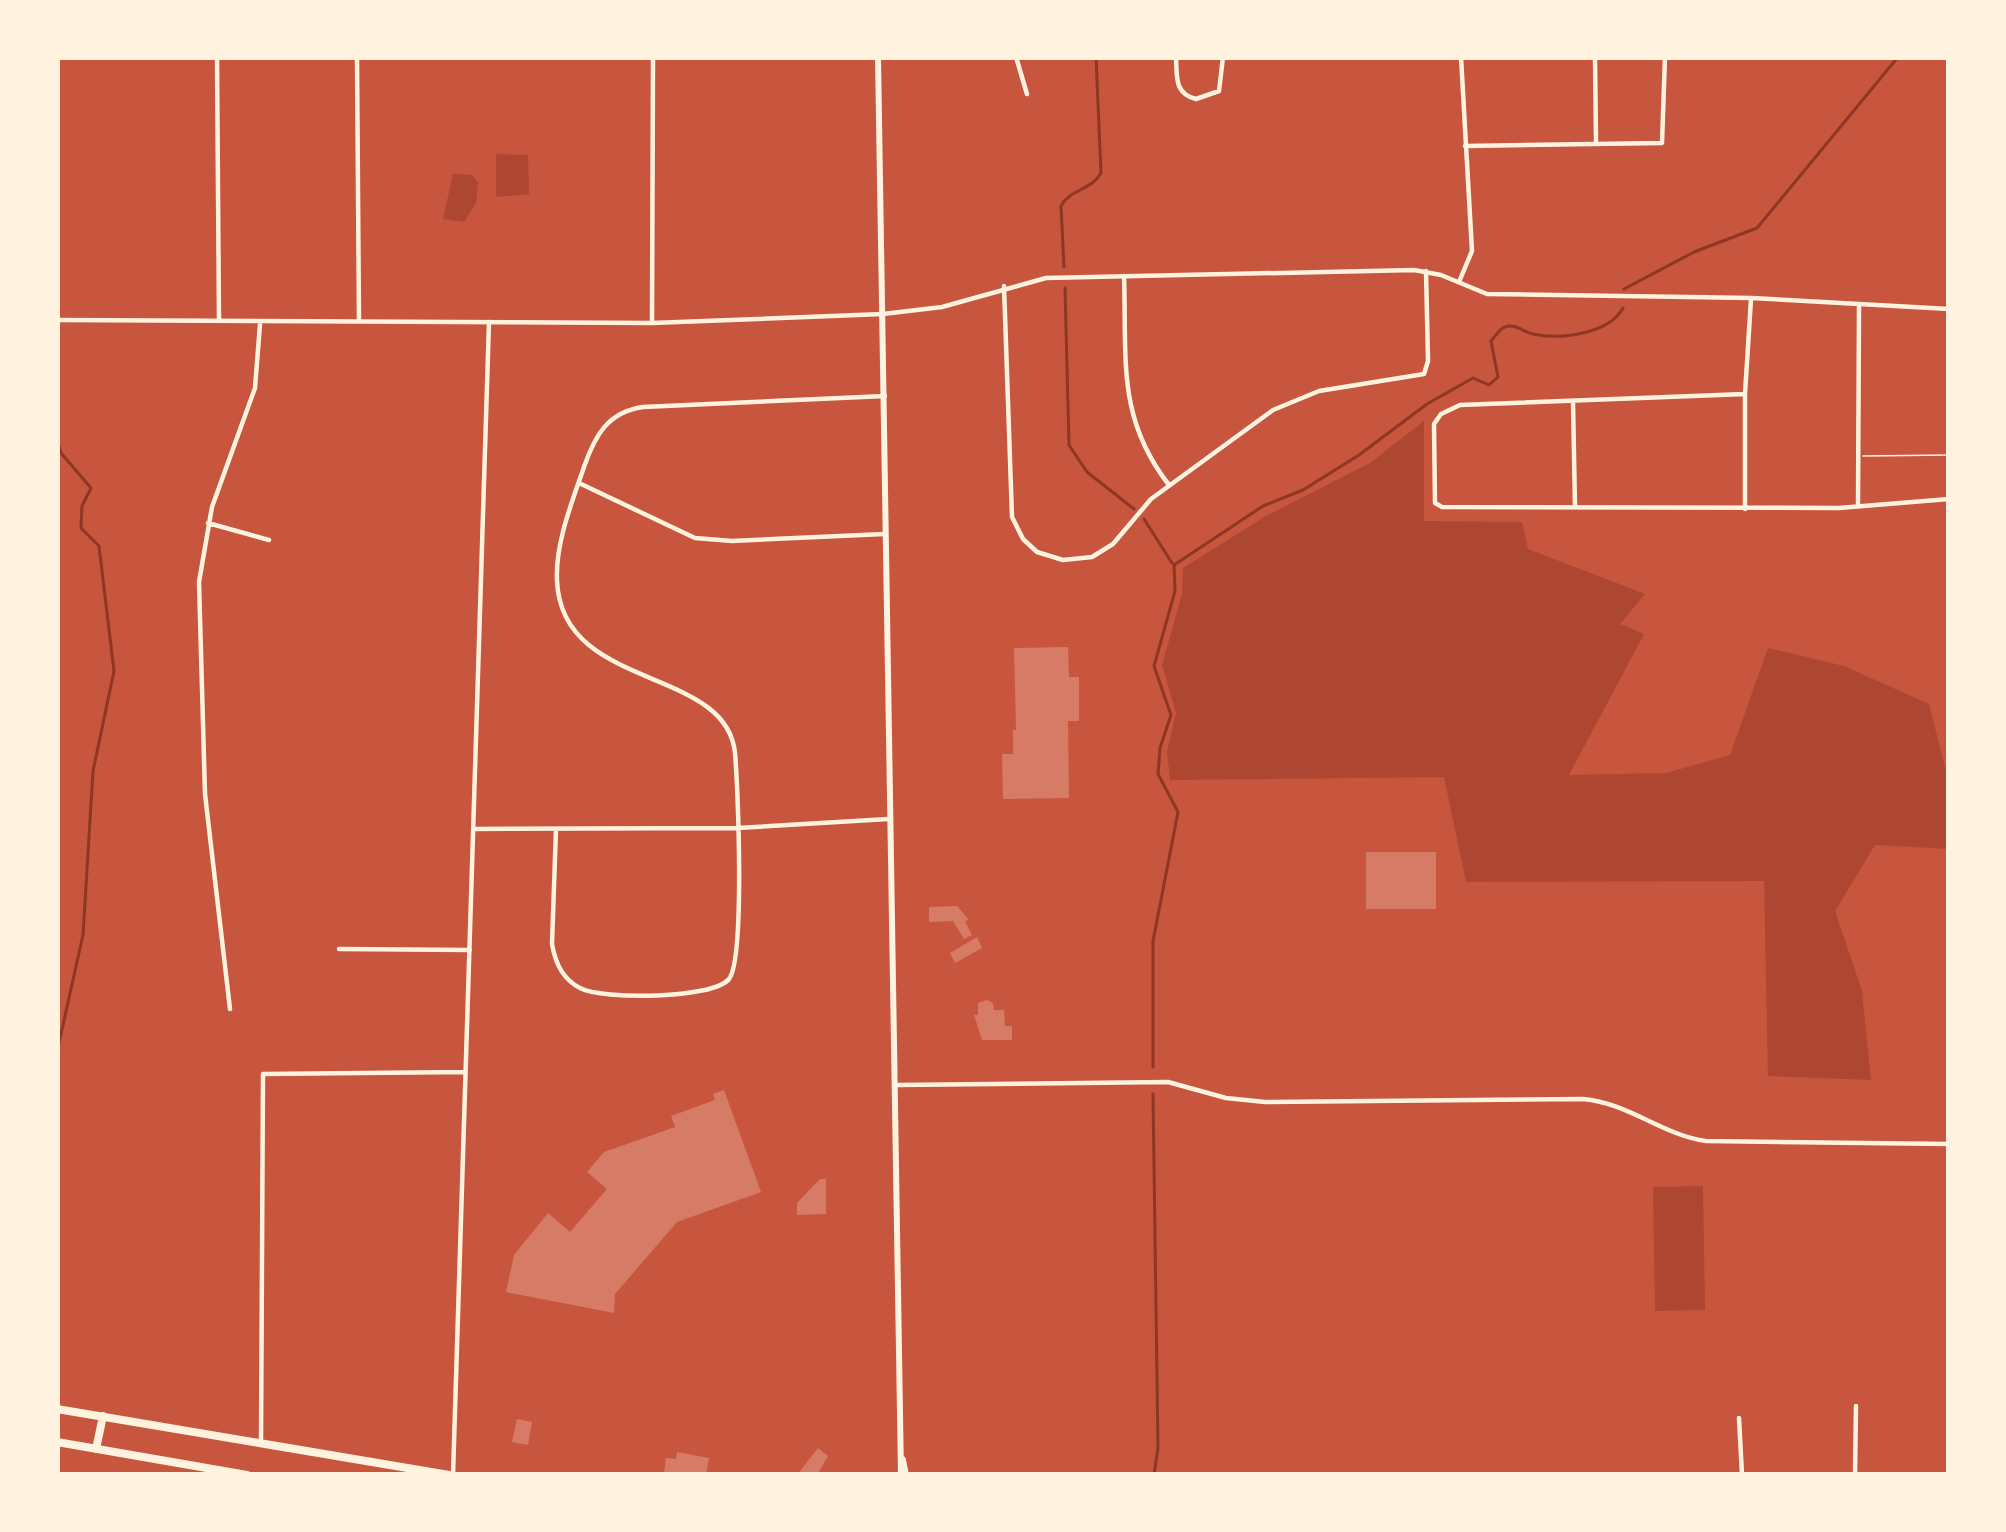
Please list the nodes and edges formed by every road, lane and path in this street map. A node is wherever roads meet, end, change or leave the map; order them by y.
1 (217, 57) edge
2 (357, 57) edge
3 (653, 57) edge
4 (878, 57) edge
5 (1016, 57) edge
6 (1176, 57) edge
7 (1223, 57) edge
8 (1461, 57) edge
9 (1595, 57) edge
10 (1665, 57) edge
11 (1028, 94) dead end
12 (1596, 144) junction
13 (1465, 146) junction
14 (1426, 271) junction
15 (1124, 276) junction
16 (1459, 284) junction
17 (1004, 286) junction
18 (1751, 298) junction
19 (1859, 307) junction
20 (1949, 309) edge
21 (883, 314) junction
22 (57, 320) edge
23 (219, 321) junction
24 (260, 322) junction
25 (489, 322) junction
26 (359, 323) junction
27 (652, 323) junction
28 (1745, 394) junction
29 (885, 396) junction
30 (1574, 402) junction
31 (1949, 455) edge
32 (1858, 457) junction
33 (579, 483) junction
34 (1169, 485) junction
35 (1949, 500) edge
36 (1858, 504) junction
37 (1575, 507) junction
38 (1745, 508) junction
39 (208, 524) junction
40 (887, 534) junction
41 (268, 540) dead end
42 (893, 819) junction
43 (737, 828) junction
44 (474, 829) junction
45 (556, 829) junction
46 (339, 949) dead end
47 (470, 950) junction
48 (230, 1009) dead end
49 (465, 1072) junction
50 (897, 1085) junction
51 (1949, 1144) edge
52 (1856, 1406) dead end
53 (57, 1409) edge
54 (103, 1417) junction
55 (1739, 1418) dead end
56 (57, 1442) edge
57 (260, 1444) junction
58 (97, 1449) junction
59 (902, 1460) joint
60 (902, 1474) edge
61 (247, 1475) edge
62 (451, 1475) edge
63 (1742, 1475) edge
64 (1856, 1475) edge

1 - 23 street
2 - 26 street
3 - 27 street
4 - 21 main road
5 - 11 street
6 - 7 street
8 - 13 street
9 - 12 street
10 - 12 street
12 - 13 street
13 - 16 street
14 - 15 street
14 - 16 street
14 - 34 street
15 - 17 street
15 - 34 street
16 - 18 street
17 - 21 street
17 - 34 street
18 - 19 street
18 - 28 street
19 - 20 street
19 - 32 street
21 - 27 street
21 - 29 main road
22 - 23 street
23 - 24 street
24 - 26 street
24 - 39 street
25 - 26 street
25 - 27 street
25 - 44 street
28 - 30 street
28 - 38 street
29 - 33 street
29 - 40 main road
30 - 37 street
30 - 37 street
31 - 32 lane
32 - 36 street
33 - 40 street
33 - 43 street
35 - 36 street
36 - 38 street
37 - 38 street
39 - 41 street
39 - 48 street
40 - 42 main road
42 - 43 street
42 - 50 main road
43 - 45 street
43 - 45 street
44 - 45 street
44 - 47 street
46 - 47 street
47 - 49 street
49 - 57 street
49 - 62 street
50 - 51 street
50 - 59 main road
52 - 64 street
53 - 54 highway
54 - 57 highway
54 - 58 highway
55 - 63 street
56 - 58 highway
57 - 62 highway
58 - 61 highway
59 - 60 highway

